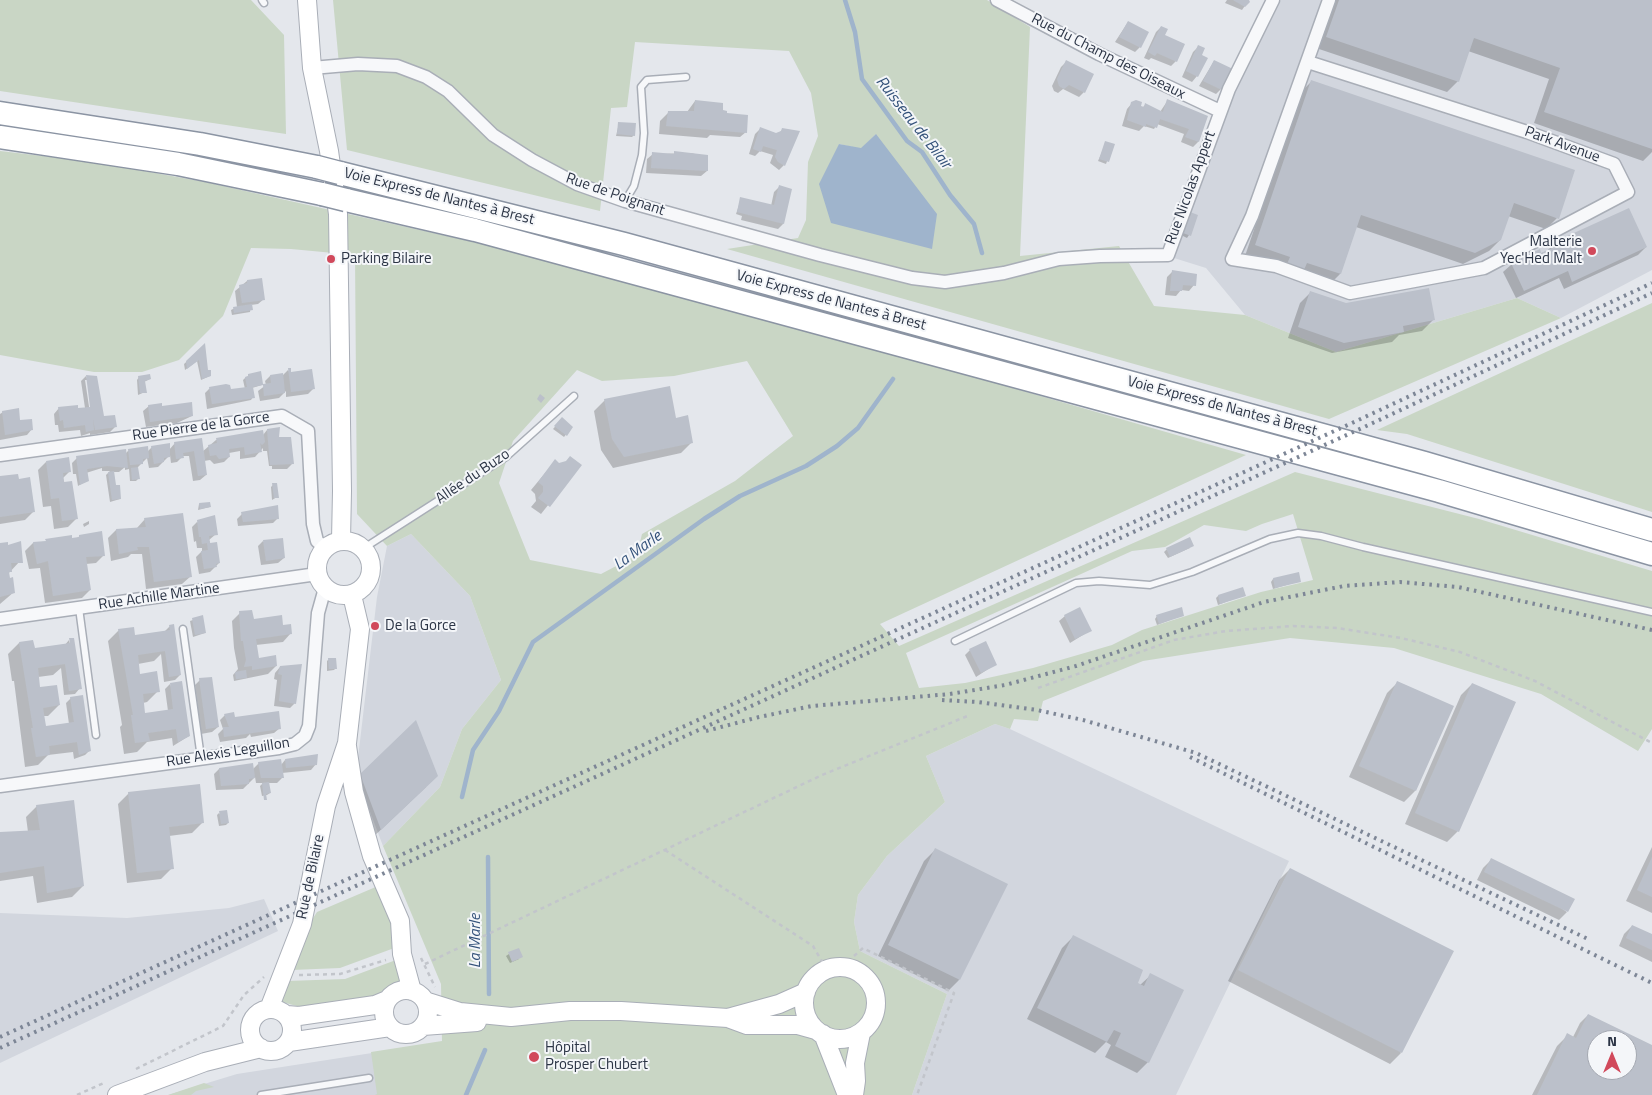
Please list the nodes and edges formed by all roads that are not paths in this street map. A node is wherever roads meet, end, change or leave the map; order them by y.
1 (307, 0) edge
2 (997, 0) edge
3 (1273, 0) edge
4 (1329, 0) edge
5 (1308, 62) junction
6 (312, 68) junction
7 (686, 77) dead end
8 (1220, 111) junction
9 (0, 113) edge
10 (0, 137) edge
11 (625, 201) junction
12 (946, 282) joint
13 (574, 396) dead end
14 (0, 455) edge
15 (1652, 530) edge
16 (333, 544) junction
17 (364, 548) junction
18 (1652, 554) edge
19 (321, 581) junction
20 (352, 595) junction
21 (79, 608) junction
22 (1652, 612) edge
23 (0, 619) edge
24 (183, 629) dead end
25 (955, 641) dead end
26 (96, 735) dead end
27 (347, 743) junction
28 (201, 758) junction
29 (0, 786) edge
30 (806, 992) junction
31 (418, 996) junction
32 (388, 1000) junction
33 (269, 1009) junction
34 (287, 1015) junction
35 (511, 1018) junction
36 (728, 1018) junction
37 (423, 1026) junction
38 (390, 1027) junction
39 (820, 1032) junction
40 (861, 1033) junction
41 (256, 1042) junction
42 (289, 1042) junction
43 (369, 1078) dead end
44 (117, 1095) edge
45 (261, 1095) edge
46 (847, 1095) edge
47 (854, 1095) edge

1 - 6 street
2 - 8 street, Rue du Champ des Oiseaux
3 - 8 street, Rue Nicolas Appert
4 - 5 street
5 - 5 street, Park Avenue
6 - 11 street, Rue de Poignant
6 - 16 street
7 - 11 lane
8 - 12 street, Rue Nicolas Appert
9 - 15 highway, Voie Express de Nantes à Brest, bridge
10 - 18 highway, Voie Express de Nantes à Brest, bridge
11 - 12 street, Rue de Poignant
13 - 17 lane, Allée du Buzo
14 - 16 street, Rue Pierre de la Gorce
16 - 17 street
16 - 19 street
17 - 20 street
19 - 20 street
19 - 21 street, Rue Achille Martine
19 - 28 street, Rue Alexis Leguillon
20 - 27 street, Rue de Bilaire
21 - 23 street, Rue Achille Martine
21 - 26 lane
22 - 25 lane
24 - 28 lane
27 - 31 street, Rue de Bilaire
27 - 33 street, Rue de Bilaire
28 - 29 street, Rue Alexis Leguillon
30 - 36 street
30 - 39 street
30 - 40 street
31 - 32 street
31 - 35 street
31 - 37 street
32 - 34 street
32 - 38 street
33 - 34 street
33 - 41 street
34 - 42 street
35 - 36 street
35 - 37 street
36 - 39 street
37 - 38 street
38 - 42 street
39 - 40 street
39 - 46 street
40 - 47 street
41 - 42 street
41 - 44 street
43 - 45 lane

